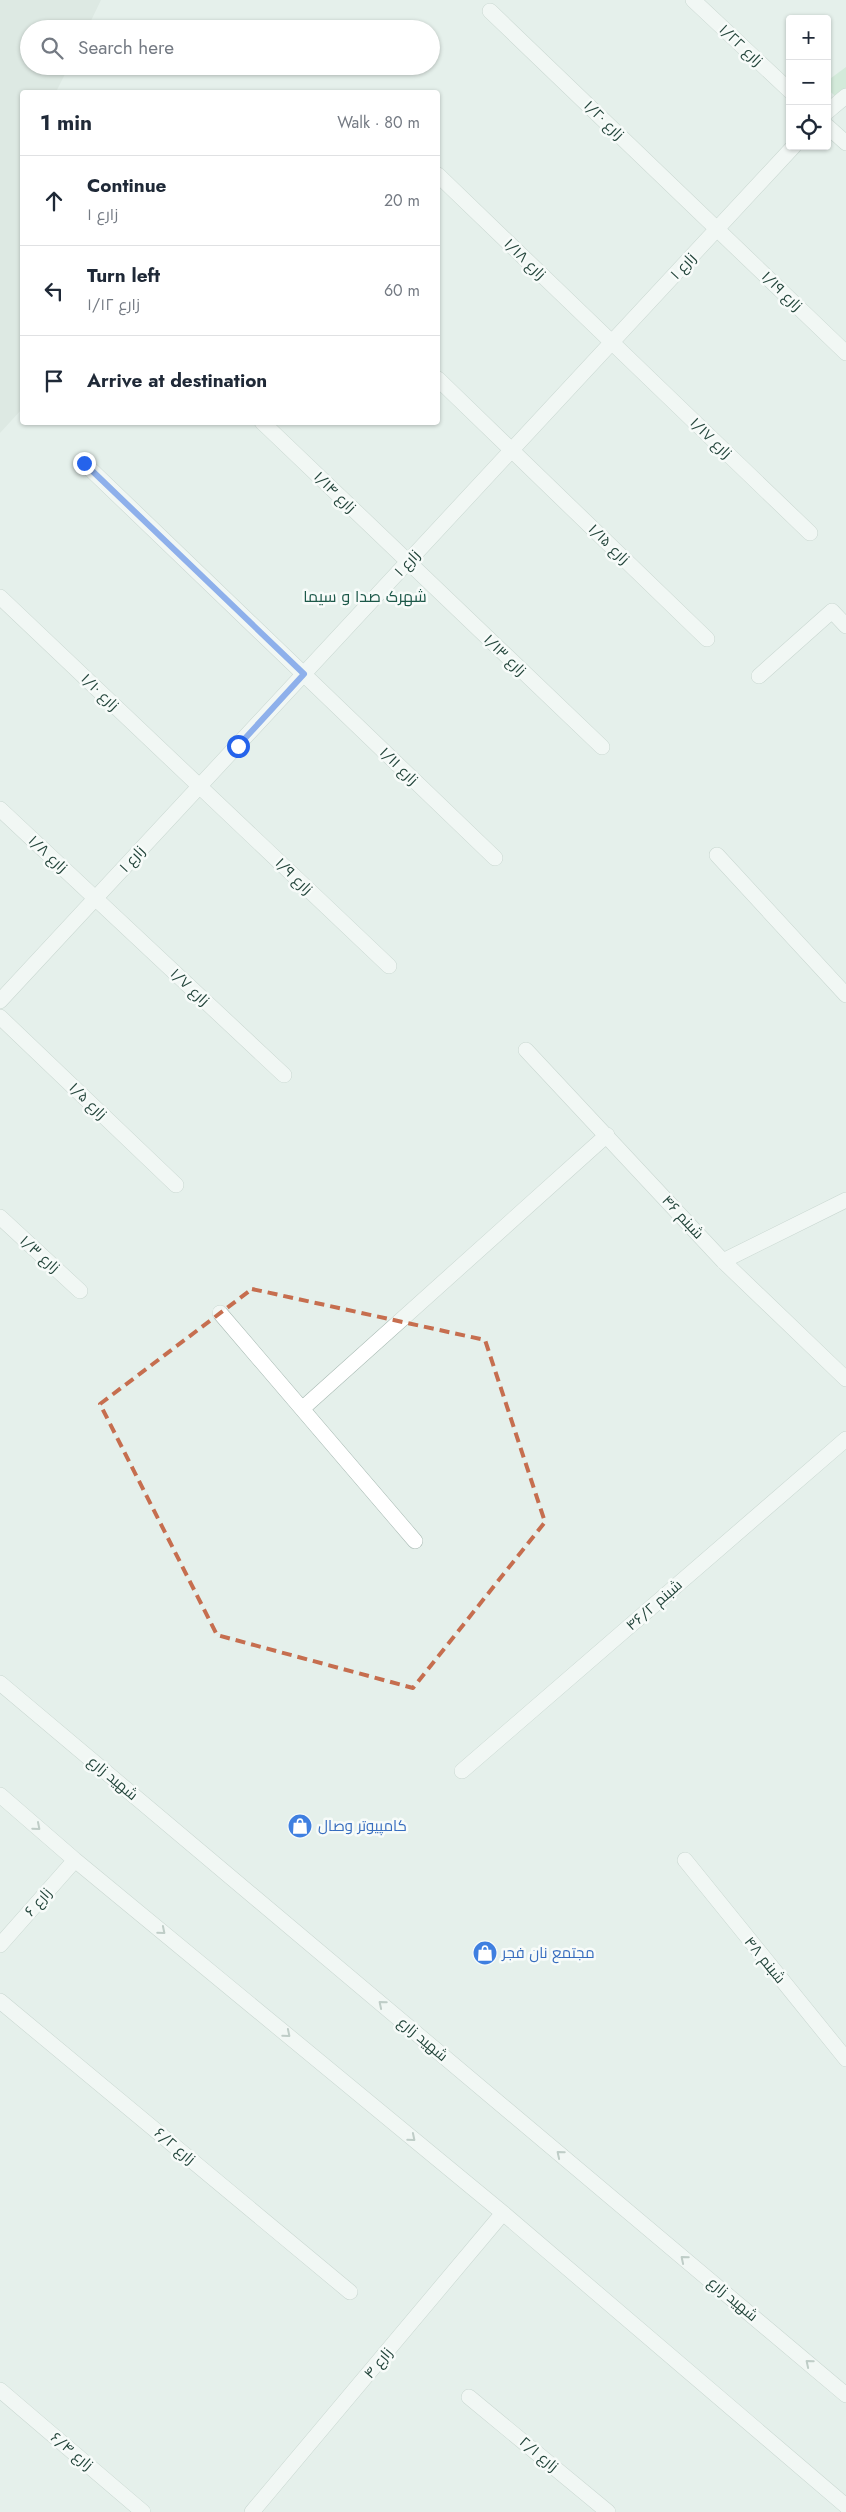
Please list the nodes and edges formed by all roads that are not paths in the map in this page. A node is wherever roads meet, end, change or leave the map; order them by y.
1 (693, 0) edge
2 (490, 11) dead end
3 (786, 87) edge
4 (846, 96) edge
5 (831, 109) edge
6 (831, 130) edge
7 (846, 144) edge
8 (790, 150) edge
9 (440, 177) edge
10 (717, 229) junction
11 (612, 343) junction
12 (846, 353) edge
13 (440, 381) edge
14 (265, 425) edge
15 (512, 450) junction
16 (84, 463) dead end
17 (810, 533) dead end
18 (408, 562) junction
19 (0, 597) edge
20 (839, 613) edge
21 (846, 626) edge
22 (707, 639) dead end
23 (304, 674) junction
24 (759, 676) dead end
25 (602, 747) dead end
26 (199, 786) junction
27 (0, 809) edge
28 (716, 855) dead end
29 (494, 858) dead end
30 (96, 898) junction
31 (389, 966) dead end
32 (846, 995) edge
33 (0, 1001) edge
34 (0, 1017) edge
35 (526, 1050) dead end
36 (284, 1075) dead end
37 (607, 1135) junction
38 (176, 1185) dead end
39 (846, 1200) edge
40 (0, 1217) edge
41 (723, 1261) junction
42 (80, 1291) dead end
43 (220, 1313) dead end
44 (846, 1379) edge
45 (302, 1409) junction
46 (846, 1440) edge
47 (415, 1541) dead end
48 (0, 1683) edge
49 (462, 1772) dead end
50 (0, 1795) edge
51 (75, 1860) junction
52 (685, 1860) dead end
53 (0, 1945) edge
54 (0, 2001) edge
55 (845, 2056) edge
56 (504, 2213) junction
57 (350, 2292) dead end
58 (0, 2390) edge
59 (846, 2394) edge
60 (469, 2397) dead end
61 (846, 2506) edge
62 (144, 2512) edge
63 (252, 2512) edge
64 (608, 2512) edge

1 - 3 street, ۱/۲۲ زارع
2 - 10 street, ۱/۲۰ زارع
4 - 5 street
6 - 7 street
8 - 10 street, ۱ زارع
9 - 11 street, ۱/۱۸ زارع
10 - 11 street, ۱ زارع
10 - 12 street, ۱/۱۹ زارع
11 - 15 street, ۱ زارع
11 - 17 street, ۱/۱۷ زارع
13 - 15 street, ۱/۱۵ زارع
14 - 18 street, ۱/۱۴ زارع
15 - 18 street, ۱ زارع
15 - 22 street, ۱/۱۵ زارع
16 - 23 street, ۱/۱۱ زارع
18 - 23 street, ۱ زارع
18 - 25 street, ۱/۱۳ زارع
19 - 26 street, ۱/۱۰ زارع
20 - 21 street
20 - 24 street
23 - 26 street, ۱ زارع
23 - 29 street, ۱/۱۱ زارع
26 - 30 street, ۱ زارع
26 - 31 street, ۱/۹ زارع
27 - 30 street, ۱/۸ زارع
28 - 32 street
30 - 33 street, ۱ زارع
30 - 36 street, ۱/۷ زارع
34 - 38 street, ۱/۵ زارع
35 - 37 street, ۴۶ شبنم
37 - 41 street, ۴۶ شبنم
37 - 45 street
39 - 41 street
40 - 42 street, ۱/۳ زارع
41 - 44 street, ۴۶ شبنم
43 - 45 street
45 - 47 street
46 - 49 street, ۴۶/۲ شبنم
59 -> 48 street, شهید زارع
50 -> 51 street
51 - 53 street, ۶ زارع
51 -> 56 street
52 - 55 street, ۴۸ شبنم
54 - 57 street, ۶/۲ زارع
56 - 61 street
56 - 63 street, ۴ زارع
58 - 62 street, ۶/۴ زارع
60 - 64 street, ۲/۱ زارع

